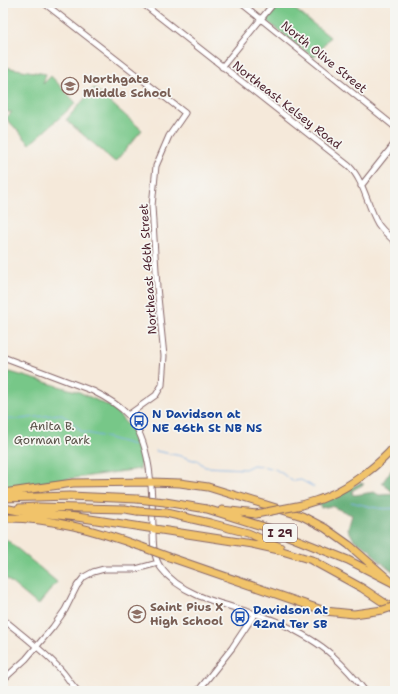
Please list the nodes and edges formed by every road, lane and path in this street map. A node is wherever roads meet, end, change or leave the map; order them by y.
1 (44, 3) edge
2 (142, 3) edge
3 (241, 3) edge
4 (274, 3) edge
5 (261, 19) junction
6 (222, 67) junction
7 (395, 127) edge
8 (395, 142) edge
9 (361, 186) junction
10 (395, 242) edge
11 (3, 357) edge
12 (128, 415) junction
13 (395, 446) edge
14 (151, 482) junction
15 (3, 493) edge
16 (3, 498) edge
17 (3, 508) edge
18 (207, 509) junction
19 (3, 518) edge
20 (153, 528) junction
21 (315, 562) junction
22 (158, 563) junction
23 (392, 582) edge
24 (395, 606) edge
25 (395, 610) edge
26 (254, 615) junction
27 (3, 618) edge
28 (37, 647) junction
29 (3, 680) edge
30 (71, 689) edge
31 (78, 691) edge
32 (198, 691) edge
33 (365, 691) edge

1 - 12 street, Northeast 46th Street
2 - 6 street, Northeast Kelsey Road
3 - 5 street, North Olive Street
4 - 5 street
5 - 6 street
5 - 7 street, North Olive Street
6 - 9 street, Northeast Kelsey Road
8 - 9 street
9 - 10 street, Northeast Kelsey Road
11 - 12 street
12 - 14 street
13 - 18 highway, bridge
14 - 15 highway
14 - 20 street
14 - 23 highway
16 - 18 highway, I 29, bridge
17 - 20 highway
17 - 21 highway, I 29, bridge
18 - 23 highway, I 29
19 - 24 highway, bridge
20 - 21 highway
20 - 22 street
21 - 25 highway, I 29
22 - 26 street
22 - 28 street
26 - 32 street
26 - 33 street
27 - 28 street
28 - 29 street
28 - 30 street
30 - 31 street

